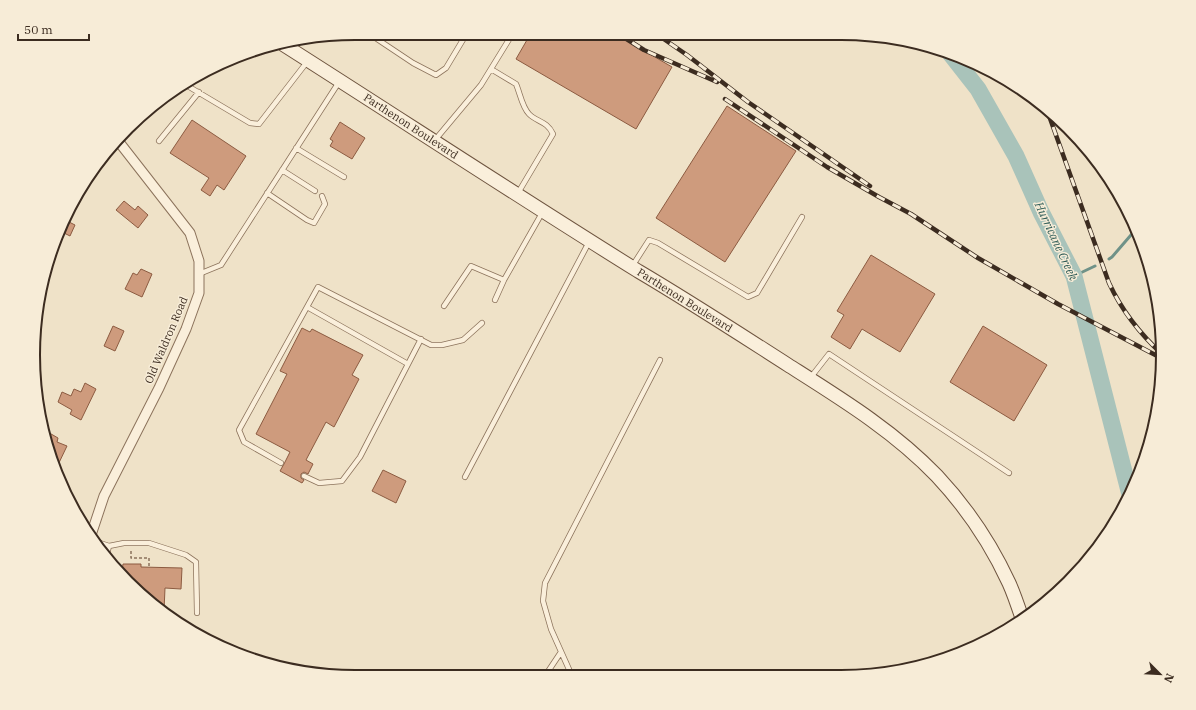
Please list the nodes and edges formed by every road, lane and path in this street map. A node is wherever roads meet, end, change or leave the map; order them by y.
1 (378, 40) edge
2 (464, 40) edge
3 (509, 40) edge
4 (288, 47) edge
5 (308, 61) junction
6 (492, 69) junction
7 (340, 80) junction
8 (189, 87) edge
9 (199, 92) junction
10 (159, 141) dead end
11 (434, 141) junction
12 (121, 144) edge
13 (296, 148) junction
14 (282, 170) junction
15 (344, 177) dead end
16 (315, 191) dead end
17 (267, 192) junction
18 (517, 194) junction
19 (322, 196) dead end
20 (542, 211) junction
21 (802, 217) dead end
22 (590, 240) junction
23 (632, 267) junction
24 (199, 274) junction
25 (504, 280) junction
26 (495, 300) dead end
27 (444, 306) dead end
28 (307, 307) junction
29 (482, 323) dead end
30 (421, 339) junction
31 (660, 360) dead end
32 (408, 364) junction
33 (809, 378) junction
34 (281, 463) dead end
35 (1009, 473) dead end
36 (304, 476) dead end
37 (465, 477) dead end
38 (93, 530) edge
39 (131, 543) junction
40 (103, 544) edge
41 (109, 546) junction
42 (108, 551) edge
43 (149, 566) dead end
44 (197, 613) dead end
45 (1021, 614) edge
46 (561, 652) junction
47 (549, 670) edge
48 (569, 670) edge

1 - 2 lane
3 - 6 lane
4 - 5 main road, Parthenon Boulevard
5 - 7 main road, Parthenon Boulevard
5 - 9 lane
6 - 11 lane
6 - 18 lane
7 - 11 main road, Parthenon Boulevard
7 - 13 lane
8 - 9 lane
9 - 10 lane
11 - 18 main road, Parthenon Boulevard
12 - 24 street, Old Waldron Road
13 - 14 lane
13 - 15 lane
14 - 16 lane
14 - 17 lane
17 - 19 lane
17 - 24 lane
18 - 20 main road, Parthenon Boulevard
20 - 22 main road, Parthenon Boulevard
20 - 25 lane
21 - 23 lane
22 - 23 main road, Parthenon Boulevard
22 - 37 lane
23 - 33 main road, Parthenon Boulevard
24 - 38 street, Old Waldron Road
25 - 26 lane
25 - 27 lane
28 - 30 lane
28 - 32 lane
28 - 34 lane
29 - 30 lane
30 - 32 lane
31 - 46 lane
32 - 36 lane
33 - 35 lane
33 - 45 main road, Parthenon Boulevard
39 - 41 lane
39 - 43 path
39 - 44 lane
40 - 41 lane
41 - 42 lane
46 - 47 lane
46 - 48 lane

